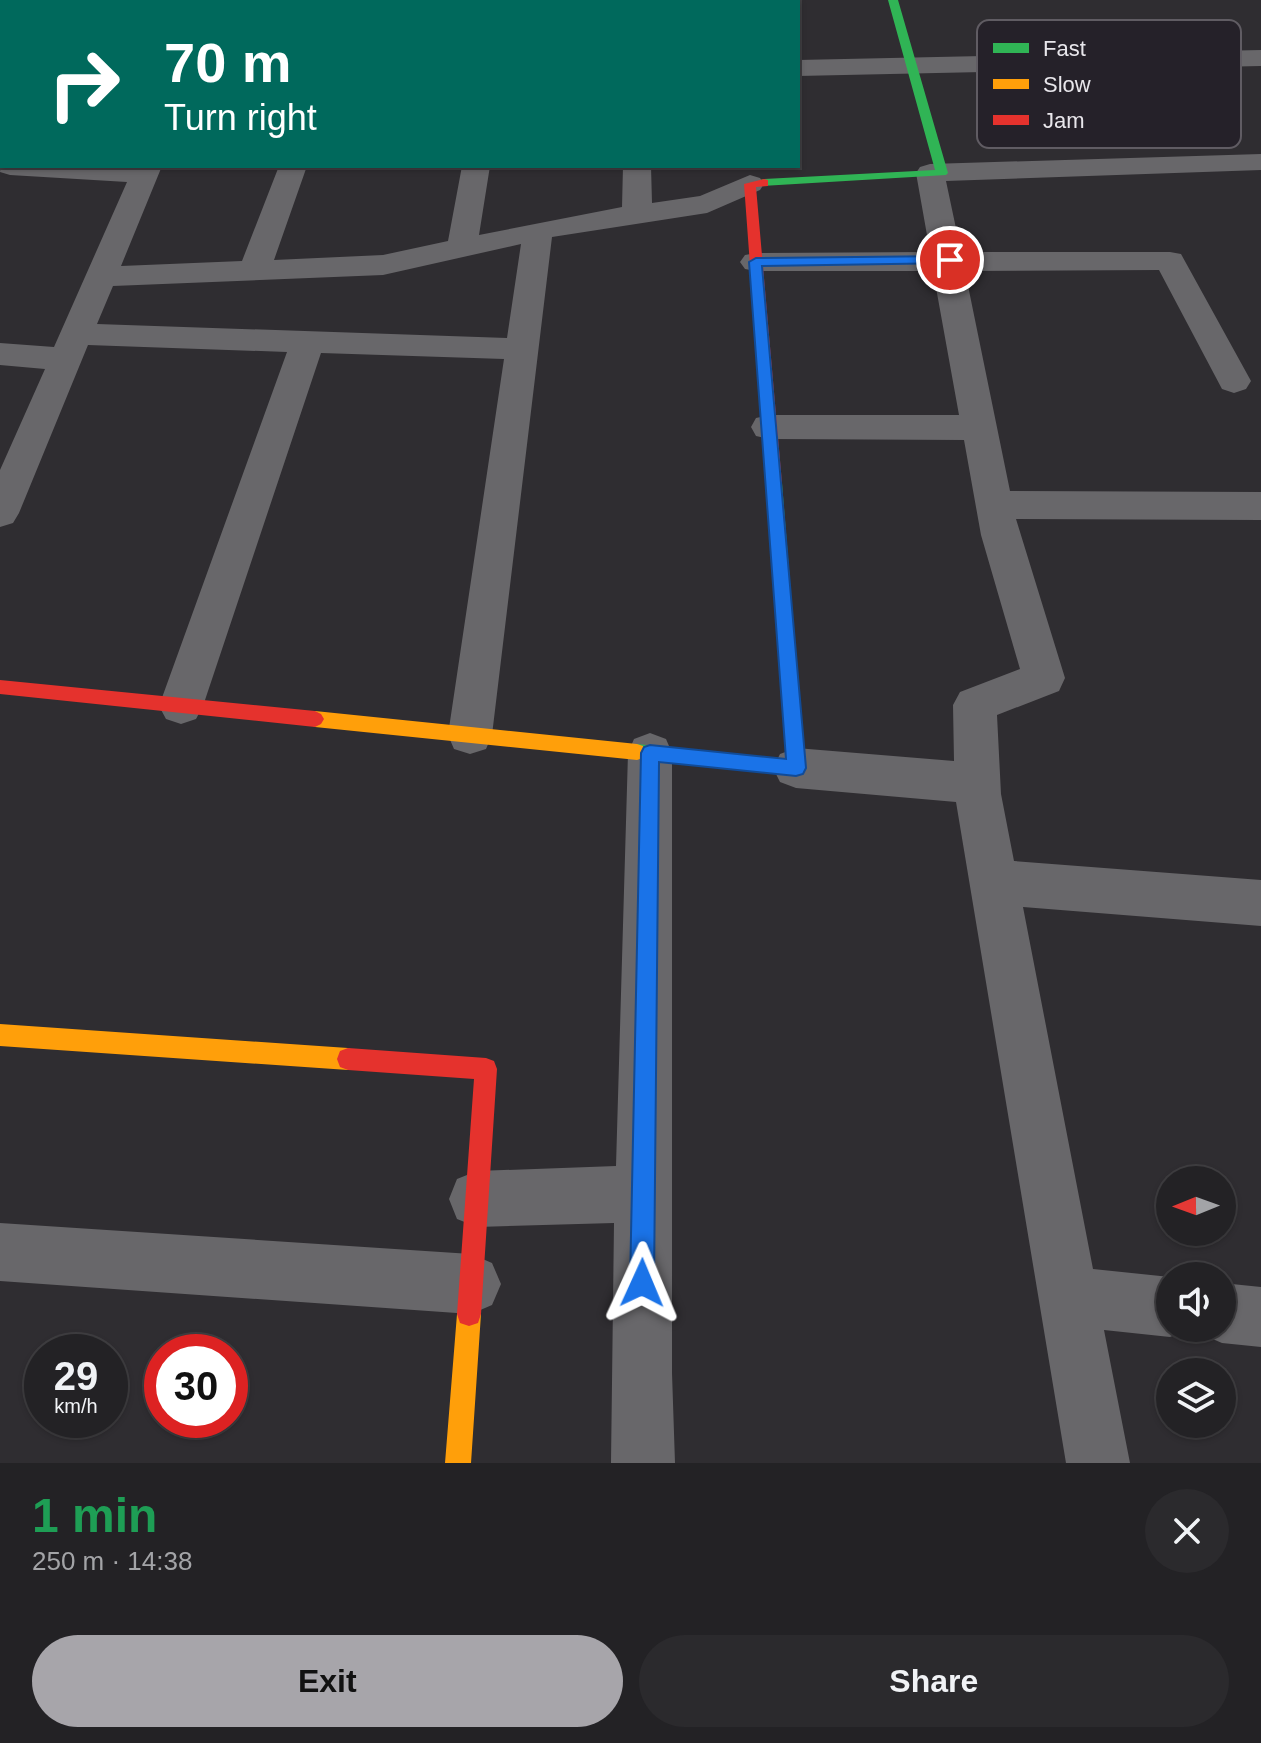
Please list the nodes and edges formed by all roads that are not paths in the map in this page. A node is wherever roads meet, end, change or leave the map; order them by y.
1 (893, 0) edge
2 (1261, 58) edge
3 (1241, 59) edge
4 (977, 65) edge
5 (912, 67) junction
6 (800, 68) edge
7 (1261, 162) edge
8 (64, 168) edge
9 (292, 168) edge
10 (476, 168) edge
11 (637, 168) edge
12 (146, 171) edge
13 (936, 173) junction
14 (750, 184) junction
15 (637, 214) junction
16 (538, 231) junction
17 (462, 248) junction
18 (947, 260) junction
19 (756, 262) junction
20 (254, 271) junction
21 (100, 277) junction
22 (308, 341) junction
23 (71, 346) junction
24 (522, 349) junction
25 (0, 354) edge
26 (1234, 381) dead end
27 (769, 427) junction
28 (979, 428) junction
29 (994, 505) junction
30 (1261, 506) edge
31 (0, 513) edge
32 (0, 687) edge
33 (181, 706) junction
34 (470, 735) junction
35 (650, 753) junction
36 (796, 768) junction
37 (978, 796) junction
38 (994, 882) junction
39 (1261, 903) edge
40 (0, 1035) edge
41 (643, 1194) junction
42 (477, 1199) junction
43 (0, 1252) edge
44 (471, 1284) junction
45 (1069, 1296) junction
46 (1156, 1305) edge
47 (1236, 1314) edge
48 (1261, 1317) edge
49 (458, 1463) edge
50 (643, 1463) edge
51 (1098, 1463) edge

1 - 5 street
2 - 3 street
4 - 5 street
5 - 6 street
5 - 13 street
7 - 13 street
8 - 12 street
9 - 20 street
10 - 17 street
11 - 15 street
12 - 21 street
13 - 14 street
13 - 18 street
14 - 15 street
14 - 19 street
15 - 16 street
16 - 17 street
16 - 24 street
17 - 20 street
18 - 19 street
18 - 26 street
18 - 28 street
19 - 27 street
20 - 21 street
21 - 23 street
22 - 23 street
22 - 24 street
22 - 33 street
23 - 25 street
23 - 31 street
24 - 34 street
27 - 28 street
27 - 36 street
28 - 29 street
29 - 30 street
29 - 37 street
32 - 33 street
33 - 34 street
34 - 35 street
35 - 36 street
35 - 41 street
36 - 37 street
37 - 38 street
38 - 39 street
38 - 45 street
40 - 42 street
41 - 42 street
41 - 50 street
42 - 44 street
43 - 44 street
44 - 49 street
45 - 46 street
45 - 51 street
47 - 48 street

